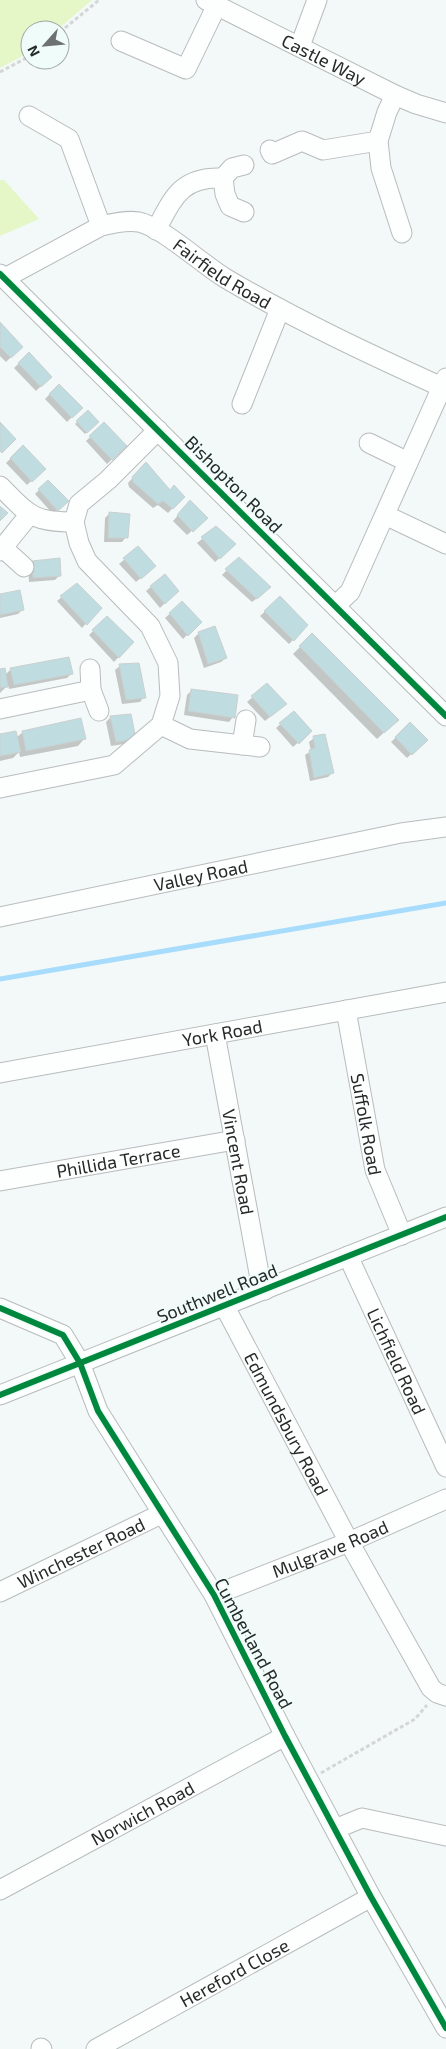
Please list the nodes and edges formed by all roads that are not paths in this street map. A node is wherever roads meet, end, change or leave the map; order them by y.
1 (317, 0) edge
2 (212, 3) edge
3 (122, 41) dead end
4 (300, 46) junction
5 (395, 95) junction
6 (446, 113) edge
7 (30, 116) dead end
8 (378, 141) junction
9 (270, 150) dead end
10 (244, 165) dead end
11 (223, 178) junction
12 (244, 212) dead end
13 (101, 226) junction
14 (156, 230) junction
15 (402, 233) dead end
16 (2, 276) edge
17 (280, 309) junction
18 (444, 385) edge
19 (242, 404) dead end
20 (158, 430) junction
21 (369, 443) dead end
22 (408, 462) junction
23 (0, 486) edge
24 (30, 514) junction
25 (385, 515) junction
26 (74, 522) junction
27 (446, 544) edge
28 (2, 550) edge
29 (24, 567) dead end
30 (336, 605) junction
31 (90, 669) dead end
32 (90, 690) junction
33 (0, 709) edge
34 (98, 711) dead end
35 (446, 716) edge
36 (246, 720) dead end
37 (161, 725) junction
38 (0, 788) edge
39 (446, 827) edge
40 (400, 833) junction
41 (446, 841) edge
42 (0, 917) edge
43 (446, 992) edge
44 (346, 1010) junction
45 (216, 1034) junction
46 (0, 1073) edge
47 (235, 1140) junction
48 (0, 1181) edge
49 (446, 1217) edge
50 (402, 1235) junction
51 (348, 1256) junction
52 (265, 1290) junction
53 (225, 1307) junction
54 (0, 1308) edge
55 (80, 1362) junction
56 (0, 1395) edge
57 (446, 1467) edge
58 (446, 1500) edge
59 (161, 1514) junction
60 (349, 1542) junction
61 (0, 1592) edge
62 (214, 1595) junction
63 (442, 1695) edge
64 (285, 1736) junction
65 (335, 1829) junction
66 (446, 1836) edge
67 (0, 1890) edge
68 (371, 1897) junction
69 (446, 2028) edge
70 (96, 2049) edge

1 - 4 street
2 - 3 street
2 - 4 street, Castle Way
4 - 5 street, Castle Way
5 - 6 street, Castle Way
5 - 8 street
7 - 13 street
8 - 9 street
8 - 15 street
10 - 11 street
11 - 12 street
11 - 14 street
13 - 14 street, Fairfield Road
13 - 16 street, Fairfield Road
14 - 17 street, Fairfield Road
16 - 20 street, Bishopton Road
17 - 18 street, Fairfield Road
17 - 19 street
18 - 22 street
20 - 26 street
20 - 30 street, Bishopton Road
21 - 22 street
22 - 25 street
23 - 24 street
24 - 26 street
24 - 28 street
25 - 27 street
25 - 30 street
26 - 37 street
28 - 29 street
30 - 35 street, Bishopton Road
31 - 32 street
32 - 33 street
32 - 34 street
36 - 37 street
37 - 38 street
39 - 40 street, Valley Road
40 - 41 street, Valley Road
40 - 42 street, Valley Road
43 - 44 street, York Road
44 - 45 street, York Road
44 - 50 street, Suffolk Road
45 - 46 street, York Road
45 - 47 street, Vincent Road
47 - 48 street, Phillida Terrace
47 - 52 street, Vincent Road
49 - 50 street, Southwell Road
50 - 51 street, Southwell Road
51 - 52 street, Southwell Road
51 - 57 street, Lichfield Road
52 - 53 street, Southwell Road
53 - 55 street, Southwell Road
53 - 60 street, Edmundsbury Road
54 - 55 street, Cumberland Road
55 - 56 street, Southwell Road
55 - 59 street, Cumberland Road
58 - 60 street, Mulgrave Road
59 - 61 street, Winchester Road
59 - 62 street, Cumberland Road
60 - 62 street, Mulgrave Road
60 - 63 street, Edmundsbury Road
62 - 64 street, Cumberland Road
64 - 65 street, Cumberland Road
64 - 67 street, Norwich Road
65 - 66 street
65 - 68 street, Cumberland Road
68 - 69 street, Cumberland Road
68 - 70 street, Hereford Close

